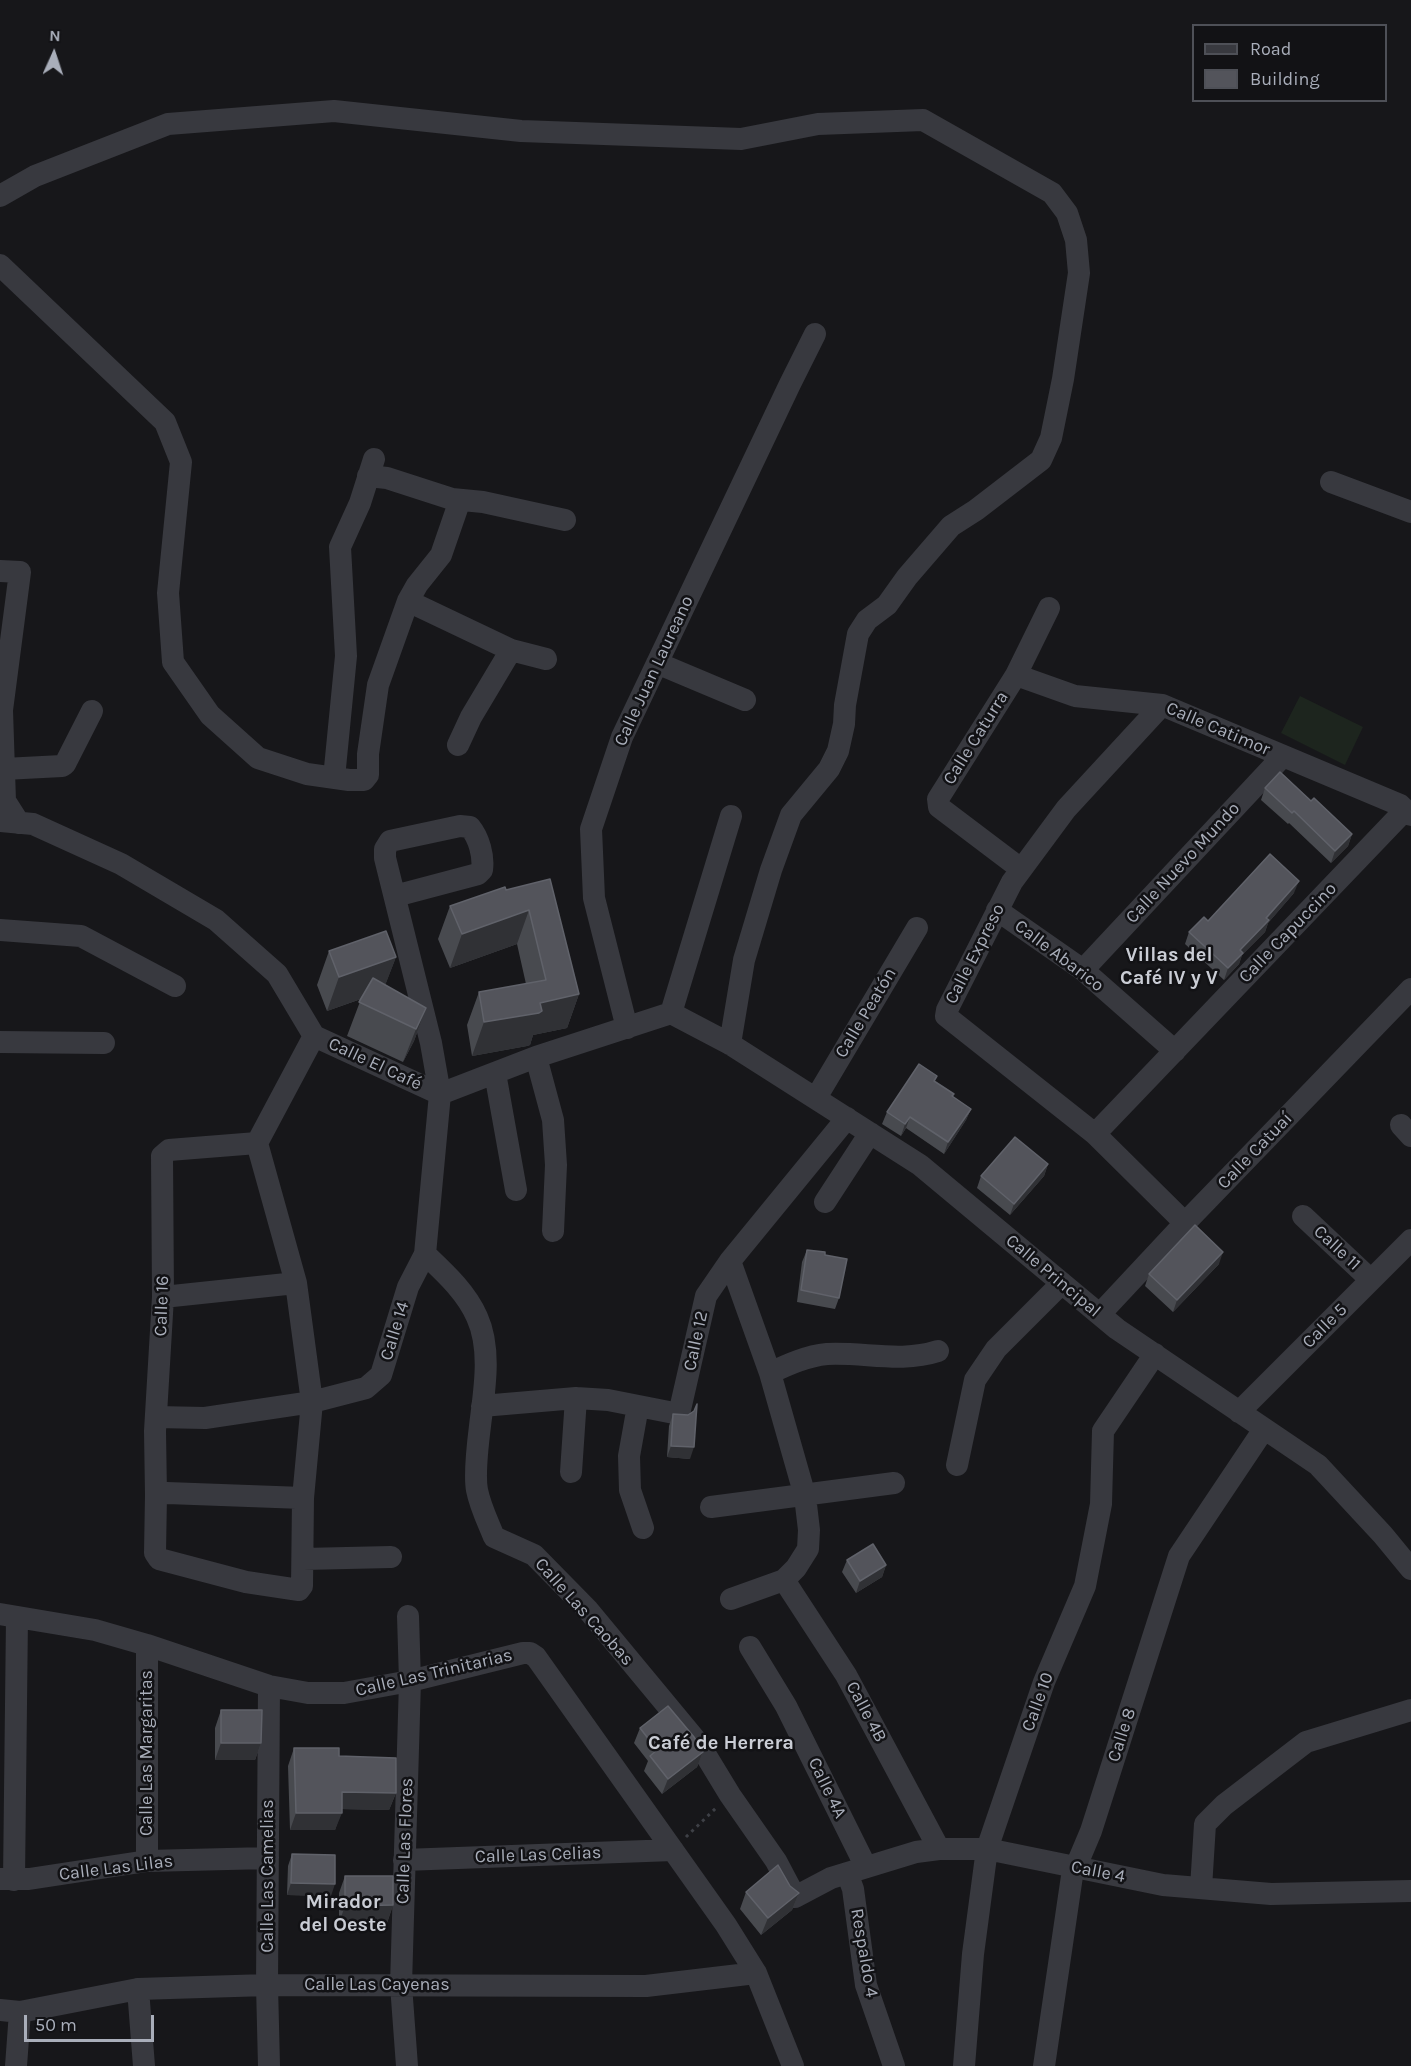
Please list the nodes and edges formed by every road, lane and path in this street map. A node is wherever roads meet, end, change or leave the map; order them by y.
1 (0, 196) edge
2 (0, 265) edge
3 (815, 334) dead end
4 (1331, 482) dead end
5 (460, 500) junction
6 (1411, 512) edge
7 (565, 520) dead end
8 (0, 572) edge
9 (408, 601) junction
10 (1049, 608) dead end
11 (511, 650) junction
12 (546, 659) dead end
13 (657, 663) junction
14 (1016, 675) junction
15 (745, 700) dead end
16 (1162, 705) junction
17 (92, 711) dead end
18 (458, 745) dead end
19 (1284, 756) junction
20 (4, 769) junction
21 (334, 778) junction
22 (1408, 812) edge
23 (731, 816) dead end
24 (9, 822) edge
25 (1021, 869) junction
26 (395, 897) dead end
27 (997, 910) junction
28 (917, 928) dead end
29 (0, 930) edge
30 (1083, 970) junction
31 (175, 986) dead end
32 (1411, 989) edge
33 (671, 1014) junction
34 (627, 1028) junction
35 (314, 1036) junction
36 (0, 1042) edge
37 (104, 1043) dead end
38 (730, 1044) junction
39 (1175, 1051) junction
40 (536, 1057) junction
41 (495, 1073) junction
42 (440, 1094) junction
43 (816, 1098) junction
44 (847, 1118) junction
45 (870, 1133) junction
46 (1095, 1134) junction
47 (257, 1143) junction
48 (516, 1190) dead end
49 (825, 1202) dead end
50 (1303, 1216) dead end
51 (1185, 1223) junction
52 (553, 1231) dead end
53 (1411, 1239) edge
54 (425, 1254) junction
55 (730, 1261) junction
56 (1371, 1280) junction
57 (296, 1283) junction
58 (1062, 1283) junction
59 (164, 1297) junction
60 (1100, 1314) junction
61 (938, 1351) dead end
62 (1155, 1354) junction
63 (770, 1373) junction
64 (576, 1398) junction
65 (312, 1402) junction
66 (482, 1406) junction
67 (638, 1406) junction
68 (1239, 1412) junction
69 (156, 1417) junction
70 (1264, 1429) junction
71 (957, 1465) dead end
72 (571, 1472) dead end
73 (894, 1483) dead end
74 (167, 1493) dead end
75 (805, 1496) junction
76 (303, 1498) junction
77 (711, 1507) dead end
78 (643, 1528) dead end
79 (391, 1557) dead end
80 (303, 1559) junction
81 (1411, 1569) edge
82 (784, 1580) junction
83 (730, 1599) dead end
84 (8, 1615) edge
85 (408, 1616) dead end
86 (147, 1645) junction
87 (750, 1647) dead end
88 (410, 1681) junction
89 (269, 1686) junction
90 (1411, 1710) edge
91 (8, 1746) edge
92 (730, 1795) junction
93 (939, 1849) junction
94 (987, 1849) junction
95 (673, 1850) junction
96 (268, 1858) junction
97 (404, 1860) junction
98 (147, 1861) junction
99 (1075, 1868) junction
100 (856, 1870) junction
101 (7, 1879) edge
102 (1201, 1888) junction
103 (1411, 1891) edge
104 (795, 1897) joint
105 (756, 1973) junction
106 (267, 1985) junction
107 (401, 1985) junction
108 (138, 1989) junction
109 (10, 2011) edge
110 (16, 2066) edge
111 (144, 2066) edge
112 (269, 2066) edge
113 (407, 2066) edge
114 (794, 2066) edge
115 (894, 2066) edge
116 (964, 2066) edge
117 (1044, 2066) edge

1 - 38 street
2 - 21 street
3 - 13 street, Calle Juan Laureano
4 - 6 street
5 - 7 street
5 - 9 street
5 - 21 street
8 - 20 street
9 - 11 street
9 - 21 street
10 - 14 street
11 - 12 street
11 - 18 street
13 - 15 street
13 - 34 street, Calle Juan Laureano
14 - 16 street, Calle Catimor
14 - 25 street, Calle Caturra
16 - 19 street, Calle Catimor
16 - 25 street, Calle Expreso
17 - 20 street
19 - 22 street, Calle Catimor
19 - 30 street, Calle Nuevo Mundo
20 - 24 street
22 - 39 street, Calle Capuccino
23 - 33 street
24 - 35 street, Calle El Café
25 - 27 street, Calle Expreso
26 - 42 street, Calle 14
27 - 30 street, Calle Abarico
27 - 46 street, Calle Expreso
28 - 43 street, Calle Peatón
29 - 31 street
30 - 39 street, Calle Abarico
32 - 51 street, Calle Catuaí
33 - 34 street, Calle El Café
33 - 38 street, Calle Principal
34 - 40 street, Calle El Café
35 - 42 street, Calle El Café
35 - 47 street
36 - 37 street
38 - 43 street, Calle Principal
39 - 46 street, Calle Capuccino
40 - 41 street, Calle El Café
40 - 52 street
41 - 42 street, Calle El Café
41 - 48 street
42 - 54 street, Calle 14
43 - 44 street, Calle Principal
44 - 45 street, Calle Principal
44 - 55 street, Calle 12
45 - 49 street
45 - 58 street, Calle Principal
46 - 51 street, Calle Expreso
47 - 57 street
47 - 59 street, Calle 16
50 - 56 street, Calle 11
51 - 60 street, Calle Catuaí
53 - 56 street, Calle 5
54 - 65 street, Calle 14
54 - 66 street, Calle Las Caobas
55 - 63 street
55 - 67 street, Calle 12
56 - 68 street, Calle 5
57 - 59 street
57 - 65 street
58 - 60 street, Calle Principal
58 - 71 street
59 - 69 street, Calle 16
60 - 62 street, Calle Principal
61 - 63 street
62 - 68 street, Calle Principal
62 - 94 street, Calle 10
63 - 75 street
64 - 66 street, Calle 12
64 - 67 street, Calle 12
64 - 72 street
65 - 69 street, Calle 14
65 - 76 street
66 - 92 street, Calle Las Caobas
67 - 78 street
68 - 70 street, Calle Principal
69 - 80 street, Calle 16
70 - 81 street, Calle Principal
70 - 99 street, Calle 8
73 - 75 street
74 - 76 street
75 - 77 street
75 - 82 street
76 - 80 street
79 - 80 street
82 - 83 street
82 - 93 street, Calle 4B
84 - 86 street, Calle Las Trinitarias
84 - 91 street
85 - 88 street, Calle Las Flores
86 - 89 street, Calle Las Trinitarias
86 - 98 street, Calle Las Margaritas
87 - 100 street, Calle 4A
88 - 89 street, Calle Las Trinitarias
88 - 95 street, Calle Las Trinitarias
88 - 97 street, Calle Las Flores
89 - 96 street, Calle Las Camelias
90 - 102 street
91 - 101 street
92 - 95 path
92 - 104 street, Calle Las Caobas
93 - 94 street, Calle 4
93 - 100 street, Calle 4
94 - 99 street, Calle 4
94 - 116 street, Calle 10
95 - 97 street, Calle Las Celias
95 - 105 street, Calle Las Trinitarias
96 - 98 street, Calle Las Lilas
96 - 106 street, Calle Las Camelias
97 - 107 street, Calle Las Flores
98 - 101 street, Calle Las Lilas
99 - 102 street, Calle 4
99 - 117 street, Calle 8
100 - 104 street, Calle 4
100 - 115 street, Respaldo 4
102 - 103 street, Calle 4
105 - 107 street, Calle Las Cayenas
105 - 114 street, Calle Las Trinitarias
106 - 107 street, Calle Las Cayenas
106 - 108 street, Calle Las Cayenas
106 - 112 street, Calle Las Camelias
107 - 113 street, Calle Las Flores
108 - 109 street, Calle Las Cayenas
108 - 111 street
109 - 110 street

